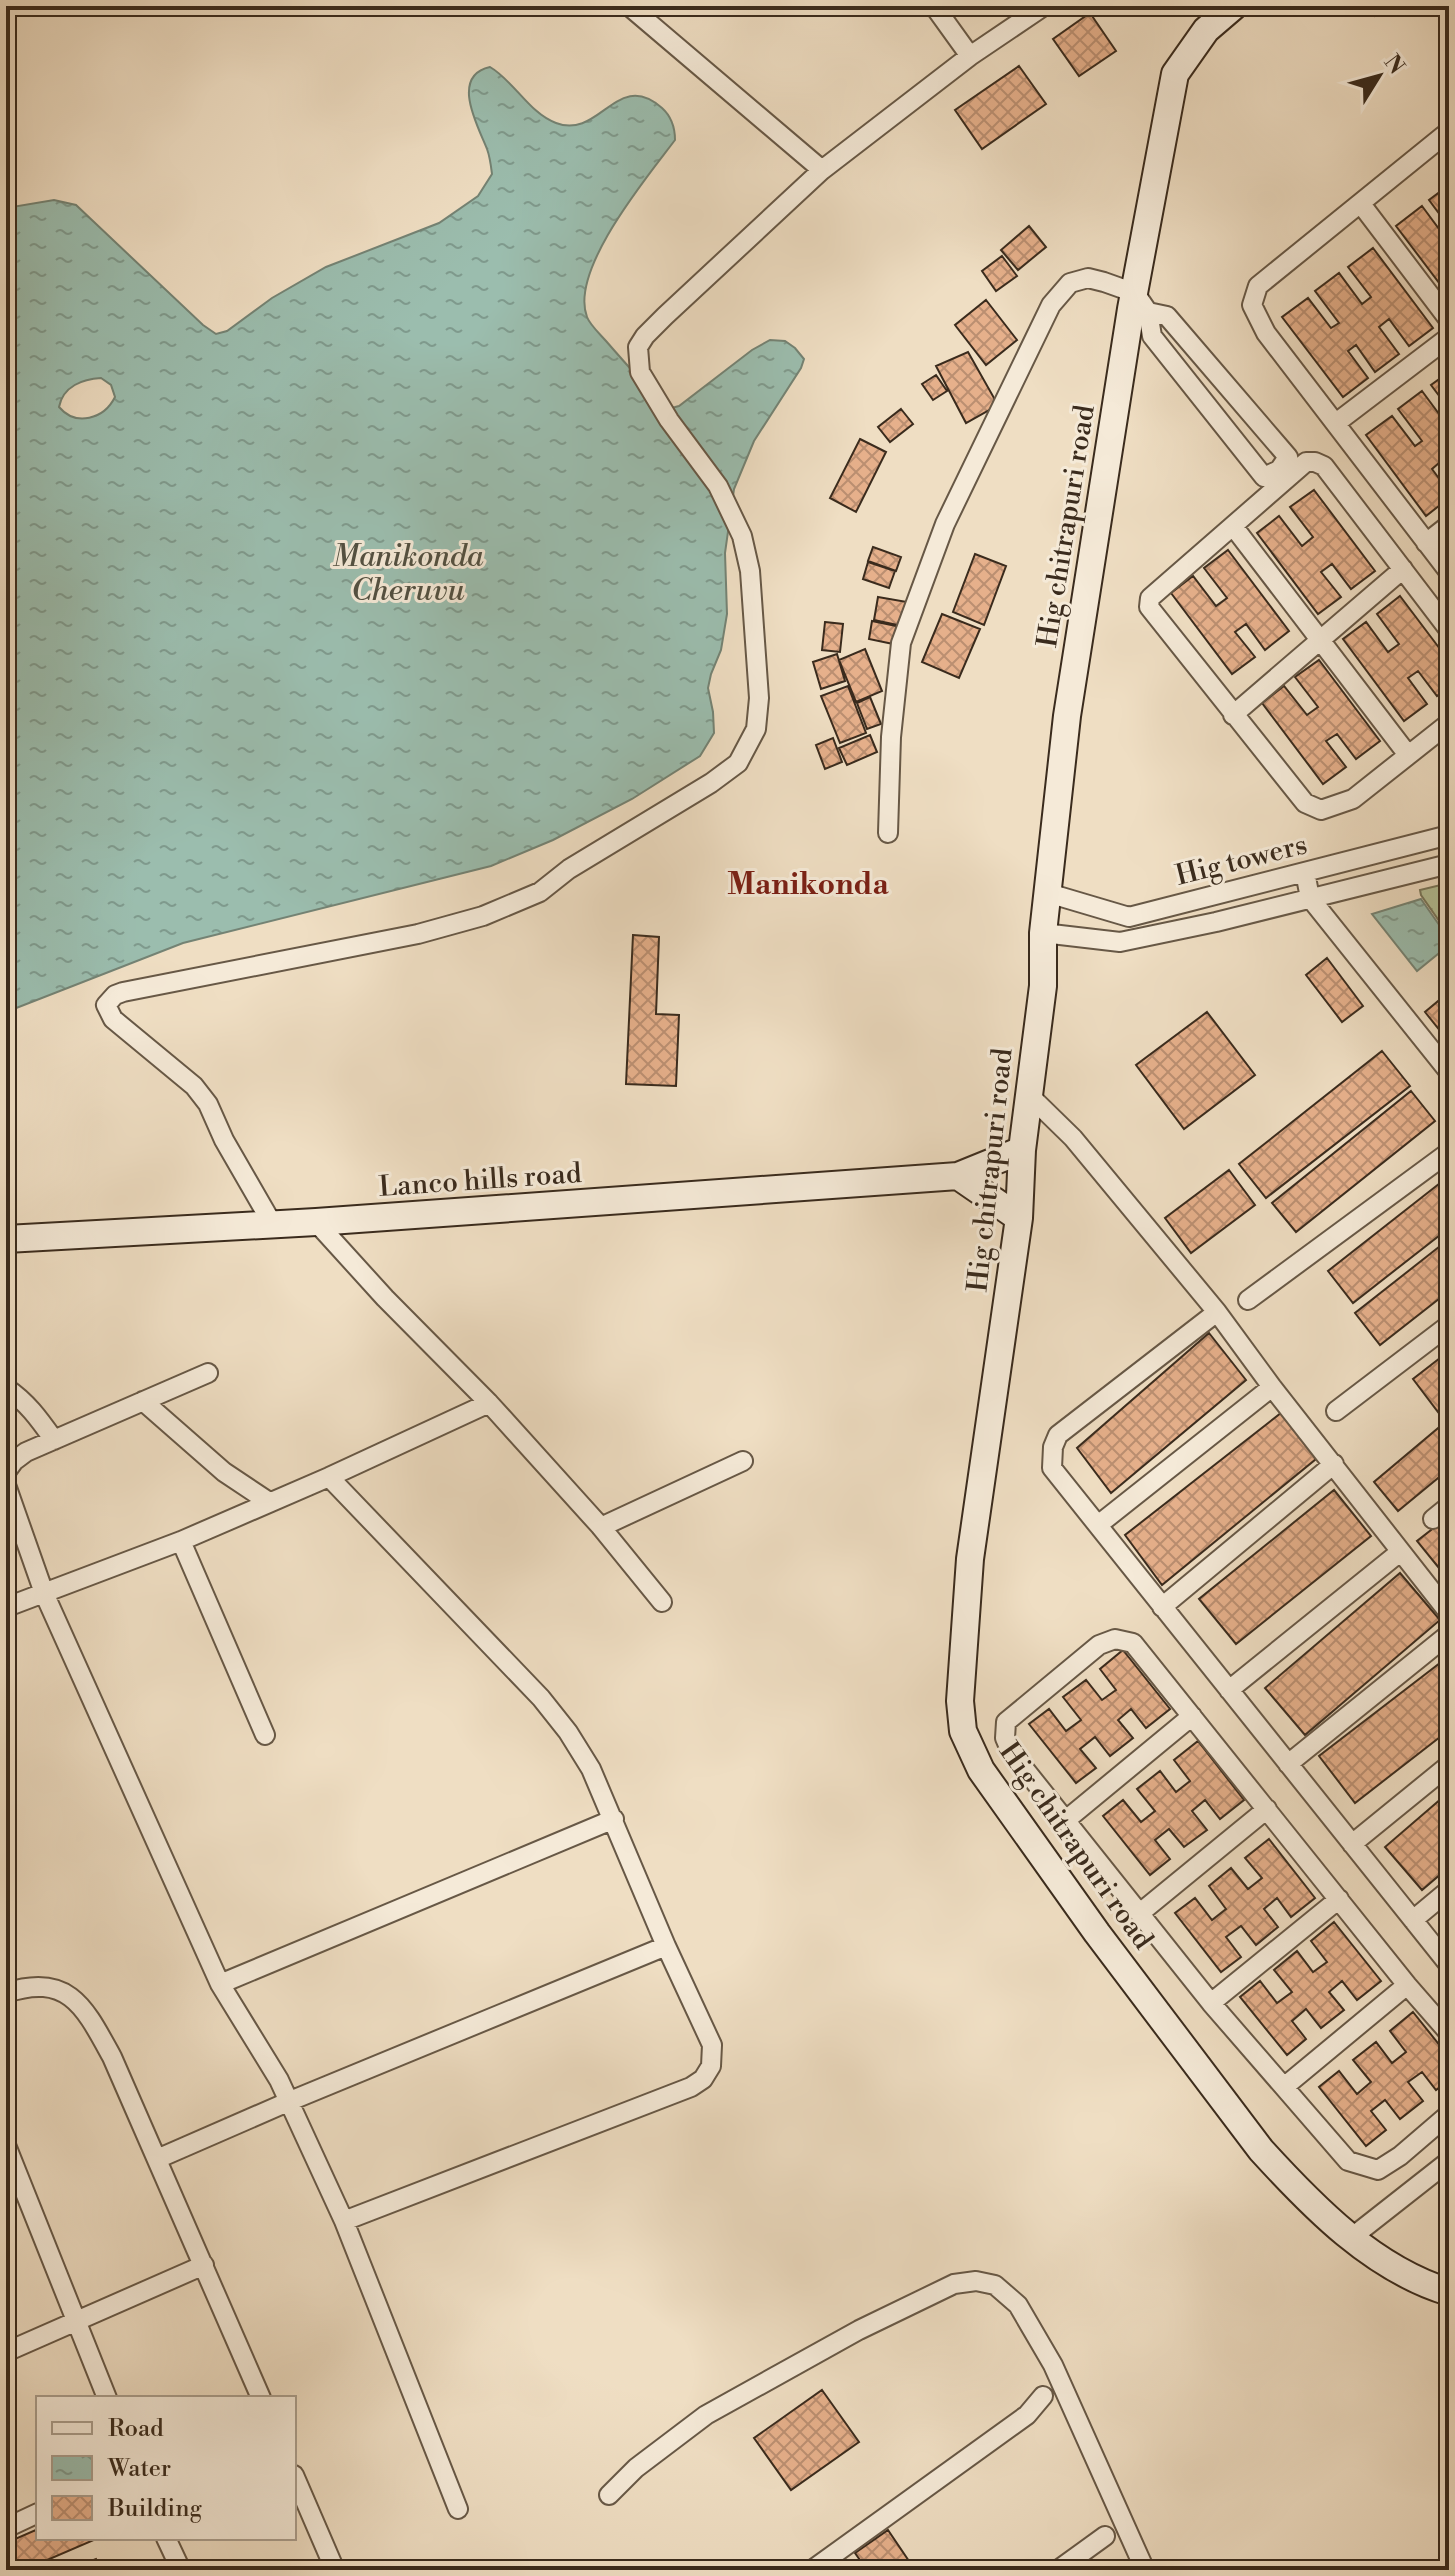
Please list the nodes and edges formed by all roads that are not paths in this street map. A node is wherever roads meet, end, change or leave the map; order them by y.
1 (629, 6) edge
2 (934, 6) edge
3 (1044, 6) edge
4 (1234, 6) edge
5 (970, 56) junction
6 (1449, 134) edge
7 (822, 170) junction
8 (1361, 204) junction
9 (1142, 303) junction
10 (1449, 320) edge
11 (1449, 337) edge
12 (1336, 423) junction
13 (1283, 474) junction
14 (1449, 525) edge
15 (1233, 526) junction
16 (1426, 543) junction
17 (1403, 569) junction
18 (1449, 572) edge
19 (1449, 630) edge
20 (1319, 640) junction
21 (1233, 715) junction
22 (1449, 723) edge
23 (1408, 755) junction
24 (888, 833) dead end
25 (1449, 835) edge
26 (1449, 864) edge
27 (1305, 872) junction
28 (1048, 893) junction
29 (1310, 898) junction
30 (1043, 933) junction
31 (1449, 1072) edge
32 (1029, 1095) junction
33 (1022, 1150) junction
34 (1449, 1152) edge
35 (958, 1176) junction
36 (1019, 1218) junction
37 (316, 1222) junction
38 (273, 1225) junction
39 (6, 1239) edge
40 (1248, 1300) dead end
41 (1217, 1312) junction
42 (1449, 1325) edge
43 (208, 1373) dead end
44 (1272, 1387) junction
45 (6, 1388) edge
46 (143, 1401) junction
47 (489, 1403) junction
48 (1336, 1411) dead end
49 (54, 1440) junction
50 (743, 1461) dead end
51 (1334, 1464) junction
52 (6, 1472) edge
53 (329, 1477) junction
54 (6, 1485) edge
55 (269, 1502) junction
56 (1449, 1506) edge
57 (1433, 1519) dead end
58 (1098, 1525) junction
59 (601, 1527) junction
60 (181, 1541) junction
61 (1400, 1552) junction
62 (44, 1593) junction
63 (662, 1602) dead end
64 (12, 1605) dead end
65 (1162, 1607) junction
66 (1449, 1613) edge
67 (1449, 1634) edge
68 (1229, 1690) junction
69 (1192, 1716) junction
70 (265, 1735) dead end
71 (1288, 1764) junction
72 (1449, 1765) edge
73 (1267, 1809) junction
74 (614, 1819) junction
75 (1066, 1820) junction
76 (1352, 1844) junction
77 (1449, 1890) edge
78 (1339, 1899) junction
79 (1140, 1913) junction
80 (1413, 1920) junction
81 (666, 1946) junction
82 (1449, 1965) edge
83 (220, 1984) junction
84 (1407, 1985) junction
85 (6, 1993) edge
86 (1211, 2003) junction
87 (1449, 2033) edge
88 (1284, 2087) junction
89 (290, 2101) junction
90 (1449, 2114) edge
91 (6, 2145) edge
92 (157, 2159) junction
93 (1449, 2161) edge
94 (344, 2221) junction
95 (1351, 2238) junction
96 (204, 2265) junction
97 (1449, 2292) edge
98 (77, 2321) junction
99 (6, 2352) edge
100 (106, 2396) edge
101 (260, 2396) edge
102 (1043, 2396) dead end
103 (296, 2480) edge
104 (609, 2495) dead end
105 (458, 2509) dead end
106 (36, 2514) edge
107 (6, 2528) edge
108 (1105, 2536) dead end
109 (167, 2540) edge
110 (181, 2570) edge
111 (335, 2570) edge
112 (812, 2570) edge
113 (1058, 2570) edge
114 (1145, 2570) edge

1 - 7 street
2 - 5 street
3 - 5 street
4 - 9 street, Hig chitrapuri road
5 - 7 street
6 - 8 street
7 - 38 street
8 - 10 street
8 - 12 street
9 - 13 street
9 - 13 street
9 - 24 street
9 - 28 street, Hig chitrapuri road
11 - 12 street
12 - 16 street
13 - 15 street
13 - 17 street
14 - 16 street
15 - 20 street
15 - 21 street
16 - 18 street
17 - 19 street
17 - 20 street
20 - 21 street
20 - 23 street
21 - 23 street
22 - 23 street
25 - 27 street, Hig towers
26 - 29 street
27 - 28 street, Hig towers
27 - 29 street
28 - 30 street, Hig chitrapuri road
29 - 30 street
29 - 31 street
30 - 32 street, Hig chitrapuri road
32 - 33 street, Hig chitrapuri road
32 - 41 street
33 - 35 street, Lanco hills road
33 - 36 street, Hig chitrapuri road
34 - 40 street
35 - 36 street
35 - 37 street, Lanco hills road
36 - 95 street, Hig chitrapuri road
37 - 38 street, Lanco hills road
37 - 47 street
38 - 39 street, Lanco hills road
41 - 44 street
41 - 58 street
42 - 48 street
43 - 46 street
44 - 51 street
44 - 58 street
45 - 49 street
46 - 49 street
46 - 55 street
47 - 53 street
47 - 59 street
49 - 52 street
50 - 59 street
51 - 61 street
51 - 65 street
53 - 55 street
53 - 74 street
54 - 62 street
55 - 60 street
56 - 57 street
58 - 65 street
59 - 63 street
60 - 62 street
60 - 70 street
61 - 66 street
61 - 68 street
62 - 64 street
62 - 83 street
65 - 68 street
67 - 71 street
68 - 71 street
69 - 73 street
69 - 75 street
69 - 75 street
71 - 76 street
72 - 76 street
73 - 78 street
73 - 79 street
74 - 81 street
74 - 83 street
75 - 79 street
76 - 80 street
77 - 80 street
78 - 84 street
78 - 86 street
79 - 86 street
80 - 82 street
81 - 89 street
81 - 94 street
83 - 89 street
84 - 87 street
84 - 88 street
85 - 92 street
86 - 88 street
88 - 90 street
89 - 92 street
89 - 94 street
91 - 98 street
92 - 96 street
93 - 95 street
94 - 105 street
95 - 97 street, Hig chitrapuri road
96 - 98 street
96 - 101 street
98 - 99 street
98 - 100 street
102 - 112 street
103 - 111 street
104 - 114 street
106 - 107 street
108 - 113 street
109 - 110 street

